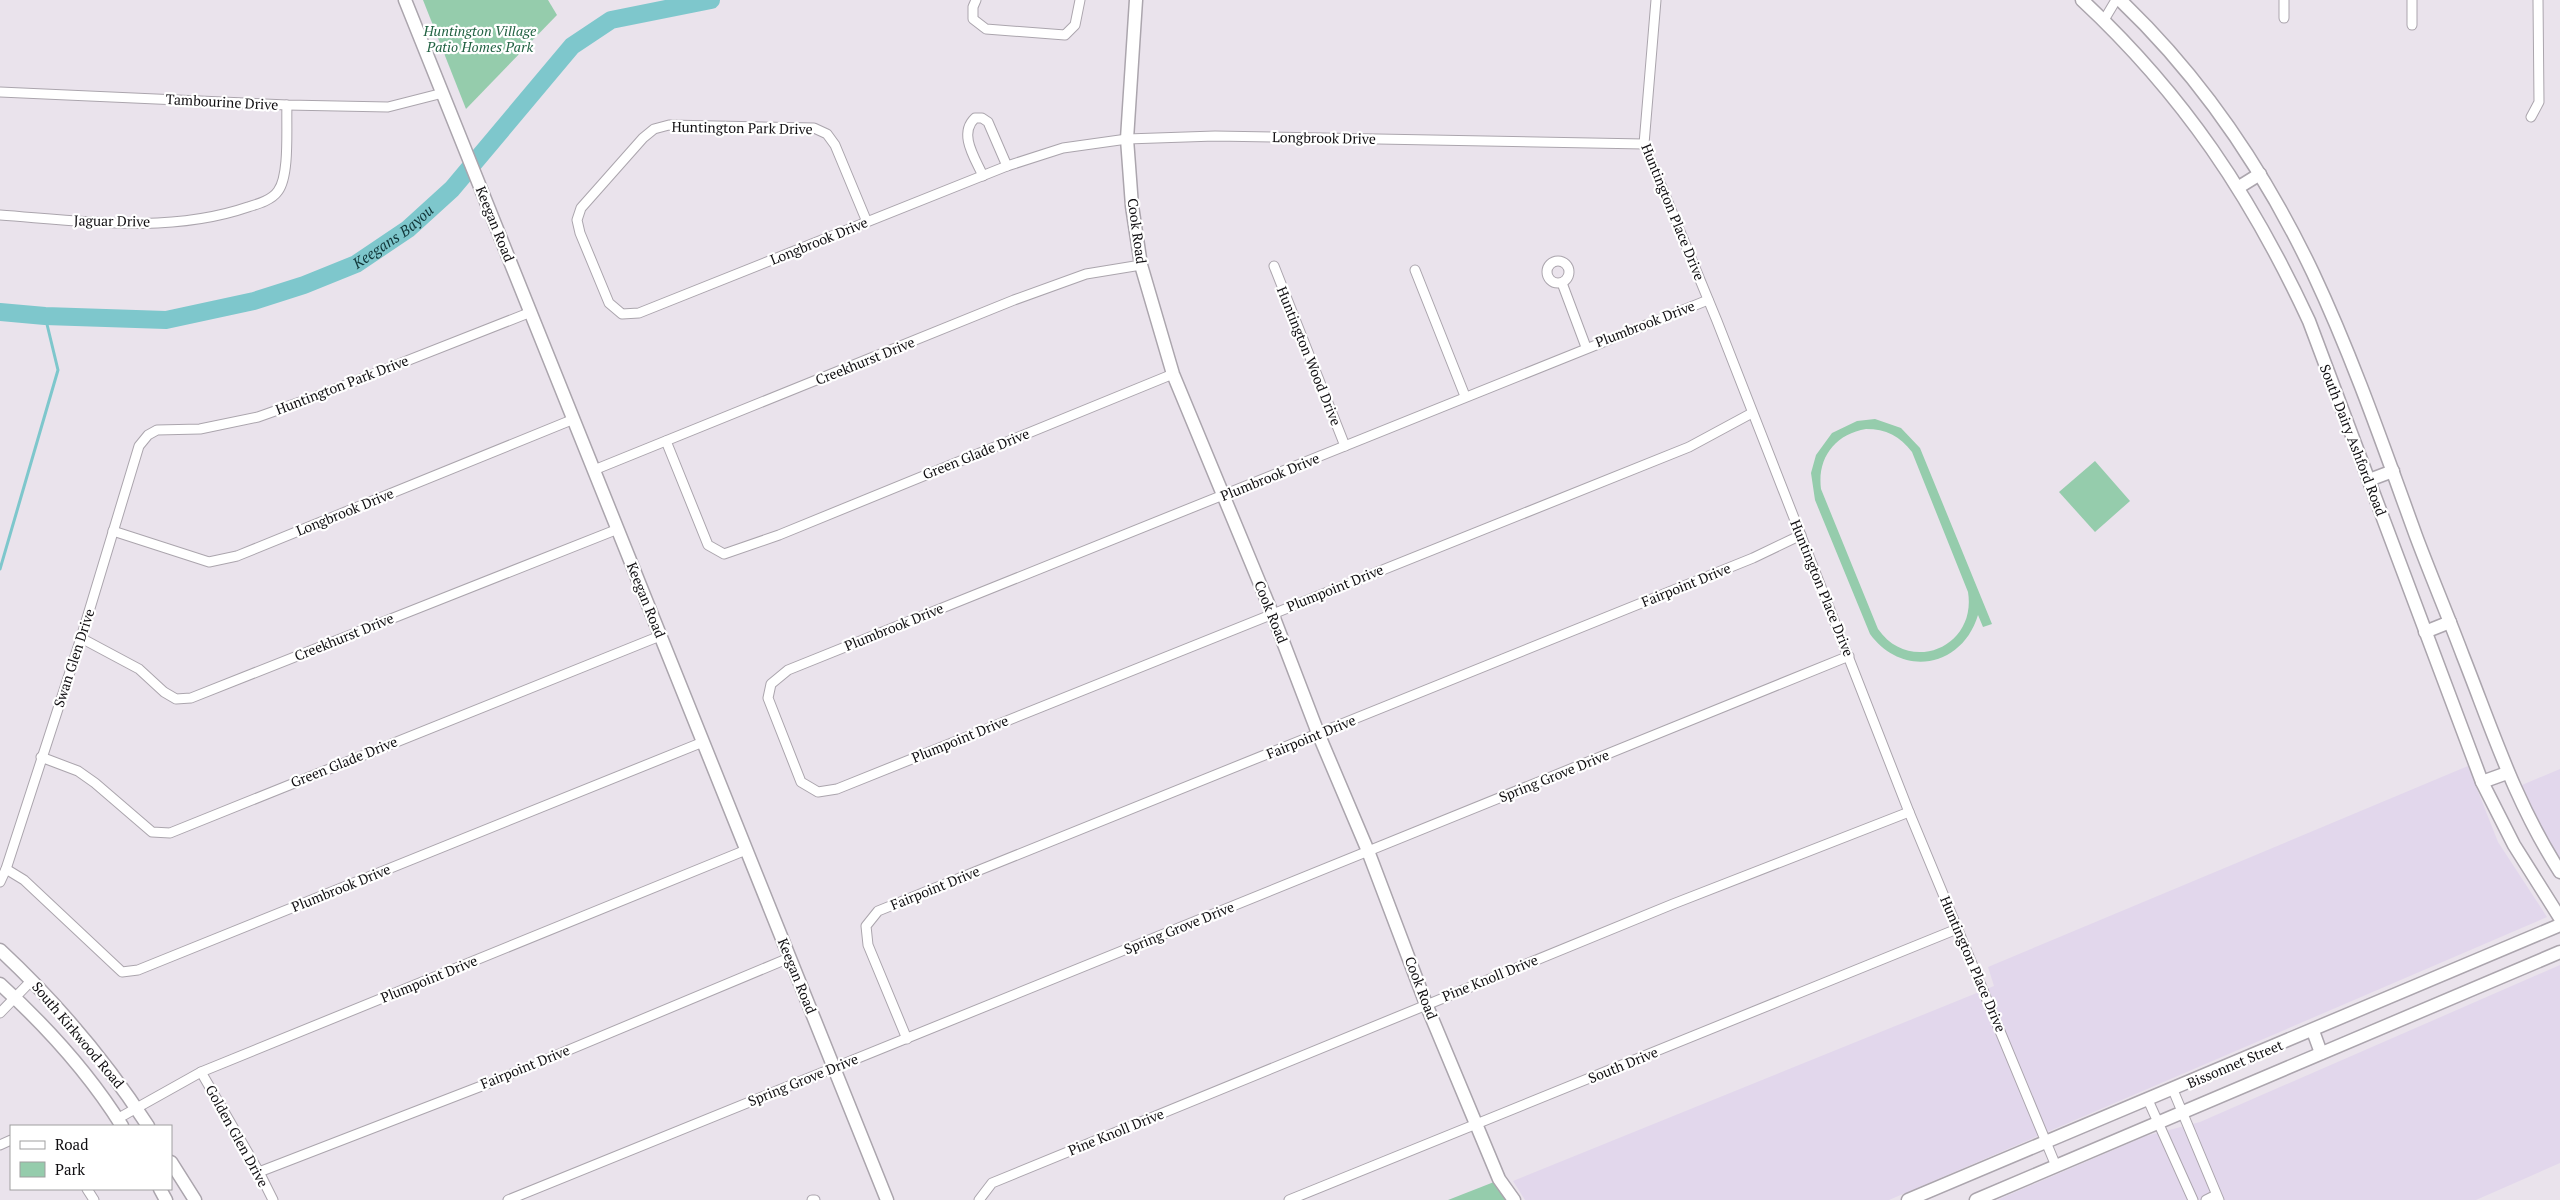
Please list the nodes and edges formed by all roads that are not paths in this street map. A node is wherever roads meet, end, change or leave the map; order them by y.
1 (405, 0) edge
2 (976, 0) edge
3 (1080, 0) edge
4 (1136, 0) edge
5 (1656, 0) edge
6 (2082, 0) edge
7 (2116, 0) edge
8 (2120, 0) edge
9 (2284, 0) edge
10 (2412, 0) edge
11 (2538, 0) edge
12 (2284, 18) dead end
13 (2104, 20) junction
14 (2412, 24) dead end
15 (0, 92) edge
16 (443, 93) junction
17 (287, 105) junction
18 (2531, 117) dead end
19 (1126, 139) junction
20 (1644, 144) junction
21 (1007, 166) junction
22 (2260, 174) junction
23 (982, 176) junction
24 (2239, 187) junction
25 (0, 215) edge
26 (867, 222) junction
27 (1141, 265) junction
28 (1274, 266) dead end
29 (1415, 270) dead end
30 (1562, 283) dead end
31 (1708, 300) junction
32 (656, 306) joint
33 (530, 312) junction
34 (2330, 312) junction
35 (2309, 321) junction
36 (1586, 347) junction
37 (1173, 374) junction
38 (1465, 396) junction
39 (1752, 413) junction
40 (574, 419) junction
41 (148, 435) joint
42 (666, 441) junction
43 (1345, 446) junction
44 (594, 470) junction
45 (2392, 471) junction
46 (2369, 480) junction
47 (1224, 496) junction
48 (618, 529) junction
49 (113, 531) junction
50 (1801, 534) junction
51 (1272, 613) junction
52 (2450, 622) junction
53 (2425, 632) junction
54 (660, 636) junction
55 (81, 638) junction
56 (1849, 656) junction
57 (1318, 733) junction
58 (703, 742) junction
59 (41, 757) junction
60 (888, 768) joint
61 (2507, 773) junction
62 (2482, 782) junction
63 (1909, 812) junction
64 (746, 850) junction
65 (1368, 851) junction
66 (6, 870) junction
67 (2560, 872) edge
68 (0, 882) edge
69 (2560, 918) edge
70 (2560, 925) edge
71 (1956, 930) junction
72 (0, 950) edge
73 (2560, 952) edge
74 (789, 958) junction
75 (32, 980) junction
76 (0, 984) edge
77 (16, 998) junction
78 (1426, 1004) junction
79 (0, 1013) edge
80 (2313, 1031) junction
81 (907, 1039) junction
82 (2322, 1054) junction
83 (834, 1067) junction
84 (201, 1072) junction
85 (2173, 1090) junction
86 (2148, 1100) junction
87 (136, 1108) junction
88 (2182, 1112) junction
89 (119, 1122) edge
90 (2158, 1123) junction
91 (1476, 1124) junction
92 (147, 1125) edge
93 (2047, 1142) junction
94 (172, 1164) edge
95 (2056, 1166) junction
96 (259, 1172) junction
97 (1305, 1197) edge
98 (2218, 1197) edge
99 (195, 1200) edge
100 (273, 1200) edge
101 (508, 1200) edge
102 (887, 1200) edge
103 (979, 1200) edge
104 (1288, 1200) edge
105 (1514, 1200) edge
106 (1908, 1200) edge
107 (1976, 1200) edge
108 (2193, 1200) edge
109 (2206, 1200) edge

1 - 16 main road, Keegan Road
2 - 3 street
4 - 19 main road, Cook Road
5 - 20 street, Huntington Place Drive
6 - 13 main road, South Dairy Ashford Road
7 - 13 street
8 - 22 main road, South Dairy Ashford Road
9 - 12 street
10 - 14 street
11 - 18 street
13 - 24 main road, South Dairy Ashford Road
15 - 17 street, Tambourine Drive
16 - 17 street, Tambourine Drive
16 - 33 main road, Keegan Road
17 - 25 street, Jaguar Drive
19 - 20 street, Longbrook Drive
19 - 21 street, Longbrook Drive
19 - 27 main road, Cook Road
20 - 31 street, Huntington Place Drive
21 - 23 street, Longbrook Drive
21 - 23 street
22 - 24 main road
22 - 34 main road, South Dairy Ashford Road
23 - 26 street, Longbrook Drive
24 - 35 main road, South Dairy Ashford Road
26 - 32 street, Longbrook Drive
26 - 32 street, Huntington Park Drive
27 - 37 main road, Cook Road
27 - 42 street, Creekhurst Drive
28 - 43 street, Huntington Wood Drive
29 - 38 street
30 - 36 street
31 - 36 street, Plumbrook Drive
31 - 39 street, Huntington Place Drive
33 - 40 main road, Keegan Road
33 - 41 street, Huntington Park Drive
34 - 35 main road
34 - 45 main road, South Dairy Ashford Road
35 - 46 main road, South Dairy Ashford Road
36 - 38 street, Plumbrook Drive
37 - 42 street, Green Glade Drive
37 - 47 main road, Cook Road
38 - 43 street, Plumbrook Drive
39 - 50 street, Huntington Place Drive
39 - 51 street, Plumpoint Drive
40 - 44 main road, Keegan Road
40 - 49 street, Longbrook Drive
41 - 49 street, Swan Glen Drive
42 - 44 street, Creekhurst Drive
43 - 47 street, Plumbrook Drive
44 - 48 main road, Keegan Road
45 - 46 main road
45 - 52 main road, South Dairy Ashford Road
46 - 53 main road, South Dairy Ashford Road
47 - 51 main road, Cook Road
47 - 60 street, Plumbrook Drive
48 - 54 main road, Keegan Road
48 - 55 street, Creekhurst Drive
49 - 55 street, Swan Glen Drive
50 - 56 street, Huntington Place Drive
50 - 57 street, Fairpoint Drive
51 - 57 main road, Cook Road
51 - 60 street, Plumpoint Drive
52 - 53 main road
52 - 61 main road, South Dairy Ashford Road
53 - 62 main road, South Dairy Ashford Road
54 - 58 main road, Keegan Road
54 - 59 street, Green Glade Drive
55 - 59 street, Swan Glen Drive
56 - 63 street, Huntington Place Drive
56 - 65 street, Spring Grove Drive
57 - 65 main road, Cook Road
57 - 81 street, Fairpoint Drive
58 - 64 main road, Keegan Road
58 - 66 street, Plumbrook Drive
59 - 66 street, Swan Glen Drive
61 - 62 main road
61 - 67 main road, South Dairy Ashford Road
62 - 69 main road, South Dairy Ashford Road
63 - 71 street, Huntington Place Drive
63 - 78 street, Pine Knoll Drive
64 - 74 main road, Keegan Road
64 - 84 street, Plumpoint Drive
65 - 78 main road, Cook Road
65 - 81 street, Spring Grove Drive
66 - 68 street, Swan Glen Drive
70 - 80 main road, Bissonnet Street
71 - 91 street, South Drive
71 - 93 street, Huntington Place Drive
72 - 75 main road, South Kirkwood Road
73 - 82 main road, Bissonnet Street
74 - 83 main road, Keegan Road
74 - 96 street, Fairpoint Drive
75 - 77 street
75 - 87 main road, South Kirkwood Road
76 - 77 main road, South Kirkwood Road
77 - 79 street
77 - 89 main road, South Kirkwood Road
78 - 91 main road, Cook Road
78 - 103 street, Pine Knoll Drive
80 - 82 main road
80 - 85 main road, Bissonnet Street
81 - 83 street, Spring Grove Drive
82 - 88 main road, Bissonnet Street
83 - 101 street, Spring Grove Drive
83 - 102 main road, Keegan Road
84 - 87 street, Plumpoint Drive
84 - 96 street, Golden Glen Drive
85 - 86 main road, Bissonnet Street
85 - 88 street
86 - 90 street
86 - 93 main road, Bissonnet Street
87 - 89 street, Plumpoint Drive
87 - 92 main road, South Kirkwood Road
88 - 90 main road, Bissonnet Street
88 - 98 street
90 - 95 main road, Bissonnet Street
90 - 108 street
91 - 97 street, South Drive
91 - 105 main road, Cook Road
93 - 95 street, Huntington Place Drive
93 - 106 main road, Bissonnet Street
94 - 99 main road
95 - 107 main road, Bissonnet Street
96 - 100 street, Golden Glen Drive
97 - 104 street, South Drive
98 - 109 street

